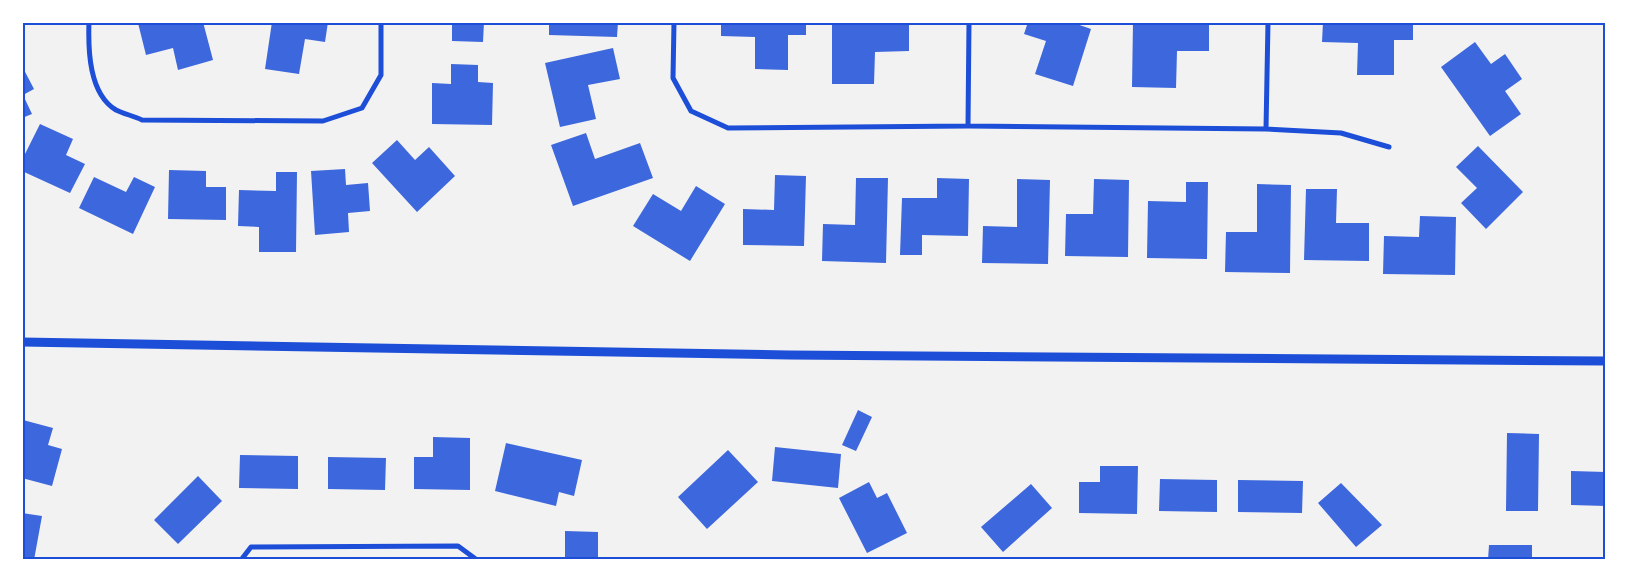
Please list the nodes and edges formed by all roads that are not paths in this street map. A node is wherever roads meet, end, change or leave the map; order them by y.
1 (89, 22) edge
2 (381, 22) edge
3 (674, 22) edge
4 (970, 22) edge
5 (1268, 22) edge
6 (968, 126) junction
7 (1266, 129) junction
8 (1389, 147) dead end
9 (22, 342) edge
10 (1606, 361) edge
11 (241, 560) edge
12 (477, 560) edge

1 - 2 street
3 - 6 street
4 - 6 street
5 - 7 street
6 - 7 street
7 - 8 street
9 - 10 street
11 - 12 street

